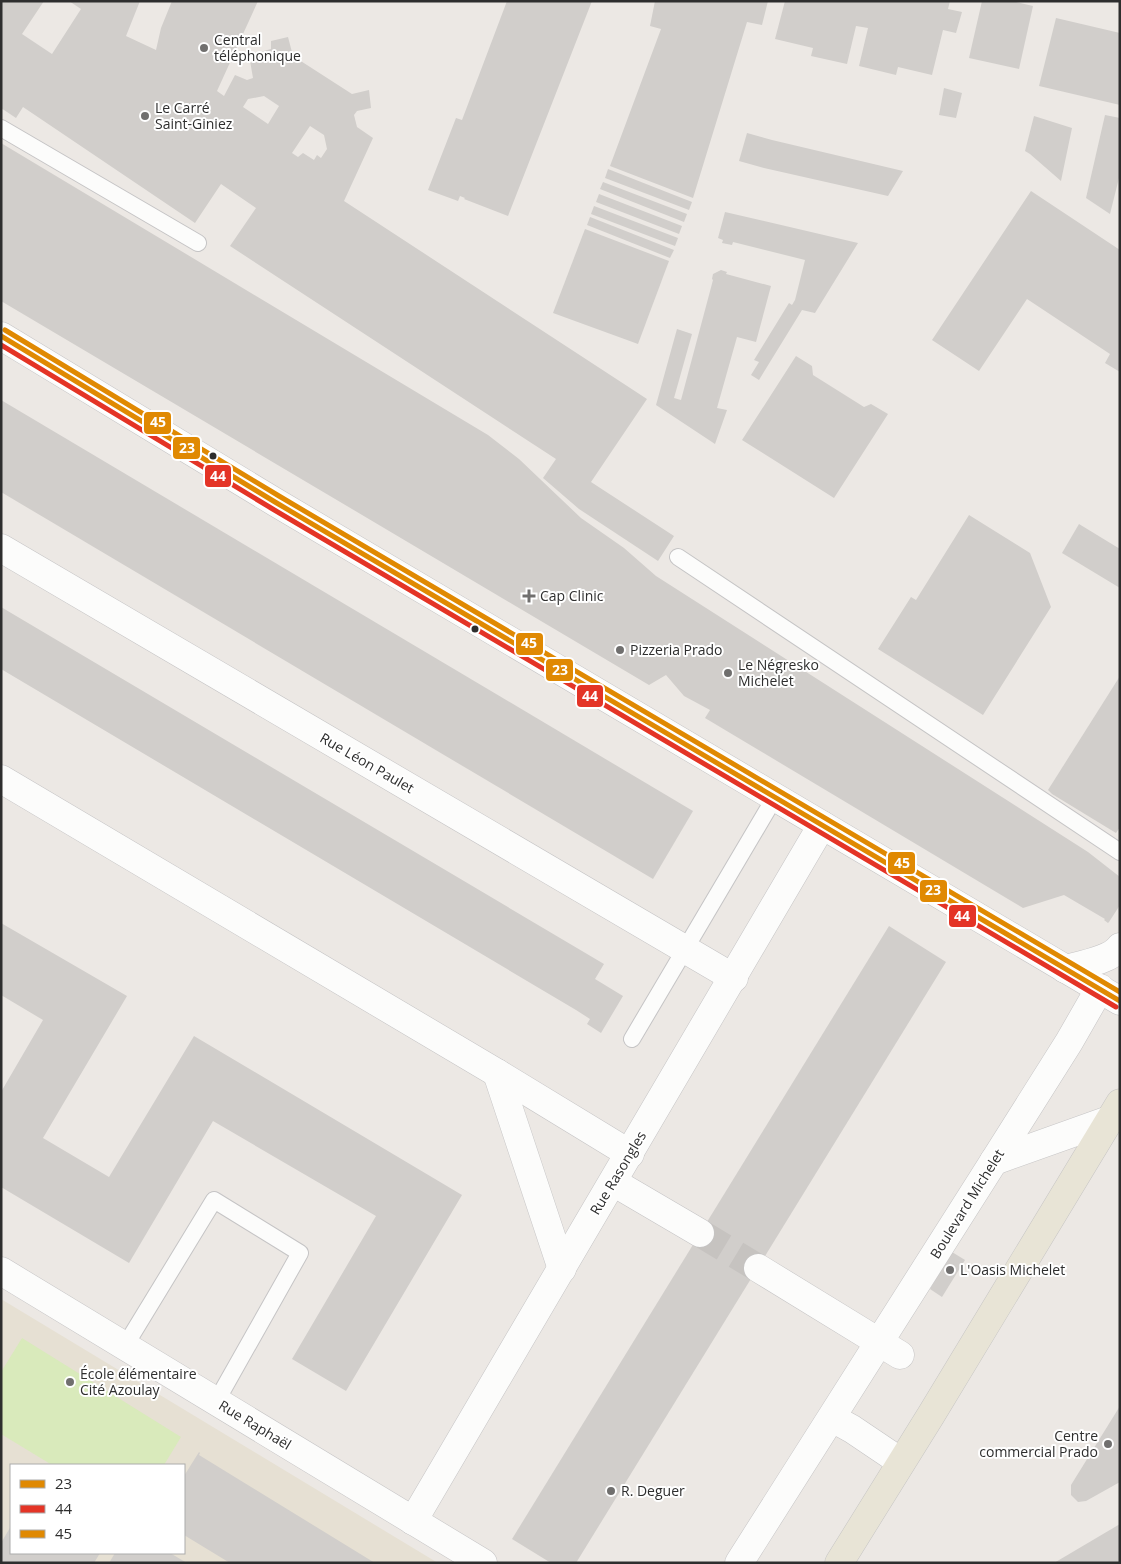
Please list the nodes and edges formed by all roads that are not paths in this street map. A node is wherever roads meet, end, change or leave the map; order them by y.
1 (1, 128) edge
2 (198, 244) dead end
3 (1, 336) edge
4 (1, 548) edge
5 (678, 557) dead end
6 (1, 779) edge
7 (775, 797) junction
8 (822, 825) junction
9 (1120, 852) edge
10 (1120, 947) edge
11 (685, 950) junction
12 (1065, 969) junction
13 (734, 978) junction
14 (1110, 994) edge
15 (632, 1039) dead end
16 (497, 1073) junction
17 (1115, 1112) edge
18 (630, 1154) junction
19 (994, 1161) junction
20 (613, 1182) junction
21 (700, 1233) tunnel mouth
22 (758, 1268) tunnel mouth
23 (562, 1269) junction
24 (1, 1271) edge
25 (125, 1346) junction
26 (890, 1348) junction
27 (216, 1402) junction
28 (832, 1418) junction
29 (901, 1462) junction
30 (413, 1521) junction
31 (483, 1563) edge
32 (740, 1563) edge
33 (839, 1563) edge

1 - 2 lane
3 - 7 street
4 - 11 street, Rue Léon Paulet
5 - 9 lane
6 - 16 street
7 - 8 street
7 - 11 lane
8 - 12 street
8 - 13 street, Rue Rasongles
10 - 12 street
11 - 13 street, Rue Léon Paulet
11 - 15 lane
12 - 14 street
13 - 18 street, Rue Rasongles
14 - 19 street, Boulevard Michelet
16 - 18 street
16 - 23 street
17 - 19 street
17 - 29 main road
18 - 20 street, Rue Rasongles
19 - 26 street, Boulevard Michelet
20 - 21 street
20 - 23 street, Rue Rasongles
22 - 26 street
23 - 30 street, Rue Rasongles
24 - 25 street, Rue Raphaël
25 - 27 street, Rue Raphaël
25 - 27 lane
26 - 28 street, Boulevard Michelet
27 - 30 street, Rue Raphaël
28 - 29 street
28 - 32 street, Boulevard Michelet
29 - 33 main road
30 - 31 street, Rue Raphaël

